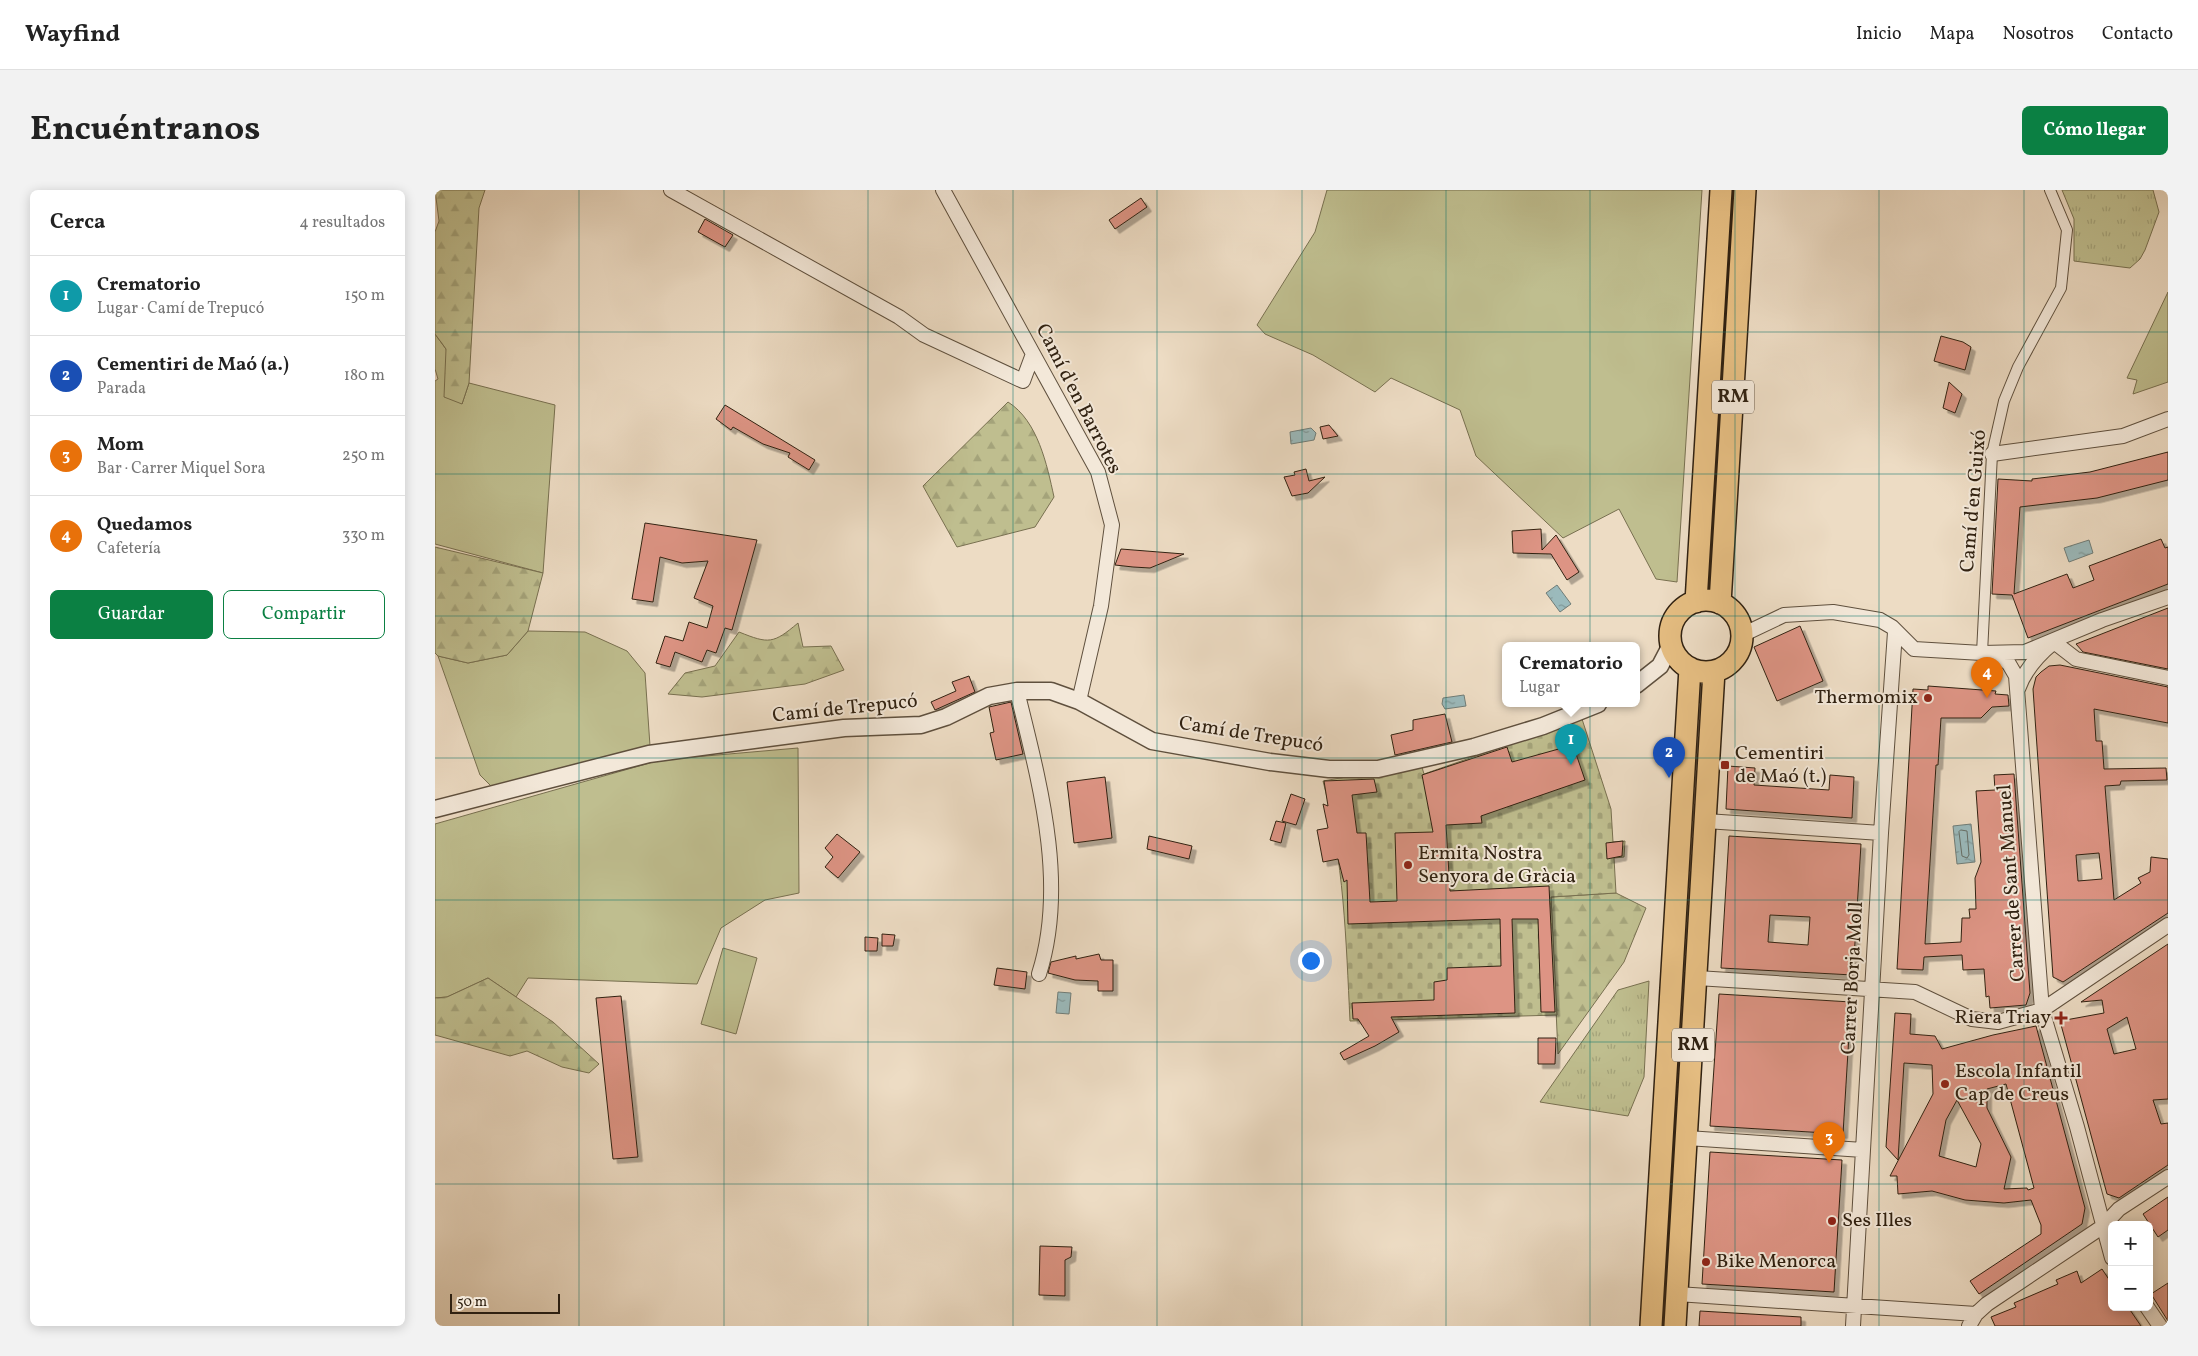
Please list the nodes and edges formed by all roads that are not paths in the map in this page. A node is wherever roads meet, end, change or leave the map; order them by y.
1 (671, 190) edge
2 (943, 190) edge
3 (1721, 190) edge
4 (1745, 190) edge
5 (2050, 190) edge
6 (2074, 257) dead end
7 (2063, 261) junction
8 (1033, 354) junction
9 (2168, 419) edge
10 (1992, 454) junction
11 (2168, 597) edge
12 (1696, 602) junction
13 (1720, 603) junction
14 (1895, 632) junction
15 (1742, 635) junction
16 (2054, 642) junction
17 (1671, 645) junction
18 (1982, 653) junction
19 (1996, 653) junction
20 (1690, 668) junction
21 (1714, 671) junction
22 (2168, 678) edge
23 (1640, 682) edge
24 (1017, 691) junction
25 (2017, 692) junction
26 (1079, 701) junction
27 (1590, 707) edge
28 (435, 809) edge
29 (1706, 821) junction
30 (1881, 833) junction
31 (2168, 925) edge
32 (1039, 974) dead end
33 (1697, 978) junction
34 (1872, 988) junction
35 (2041, 1010) junction
36 (1687, 1138) junction
37 (1863, 1150) junction
38 (2168, 1177) edge
39 (2102, 1227) junction
40 (2108, 1246) edge
41 (1677, 1294) junction
42 (1855, 1306) junction
43 (2150, 1311) edge
44 (1973, 1320) edge
45 (1651, 1326) edge
46 (1675, 1326) edge
47 (1853, 1326) edge
48 (2160, 1326) edge

1 - 8 street
2 - 8 street, Camí d'en Barrotes
3 - 12 main road, RM
4 - 13 main road, RM
5 - 7 street, Camí d'en Guixó
6 - 7 street
7 - 10 street, Camí d'en Guixó
8 - 26 street, Camí d'en Barrotes
9 - 10 street
10 - 18 street, Camí d'en Guixó
11 - 16 street
12 - 13 main road
12 - 17 main road
13 - 15 main road
14 - 15 street
14 - 18 street
14 - 30 street, Carrer Borja Moll
15 - 21 main road
16 - 19 street
16 - 22 street
16 - 25 street
17 - 20 main road
17 - 23 street
18 - 19 street
19 - 25 street, Carrer de Sant Manuel
20 - 21 main road
20 - 45 main road, RM
21 - 29 main road, RM
24 - 26 street, Camí de Trepucó
24 - 28 street, Camí de Trepucó
24 - 32 street
25 - 35 street, Carrer de Sant Manuel
26 - 27 street, Camí de Trepucó
29 - 30 street
29 - 33 main road, RM
30 - 34 street, Carrer Borja Moll
31 - 35 street
33 - 34 street
33 - 36 main road, RM
34 - 35 street
34 - 37 street, Carrer Borja Moll
35 - 39 street, Carrer de Sant Manuel
36 - 37 street
36 - 41 main road, RM
37 - 42 street, Carrer Borja Moll
38 - 39 street
39 - 40 street, Carrer de Sant Manuel
39 - 44 street
41 - 42 street
41 - 46 main road, RM
42 - 44 street
42 - 47 street, Carrer Borja Moll
43 - 48 street

